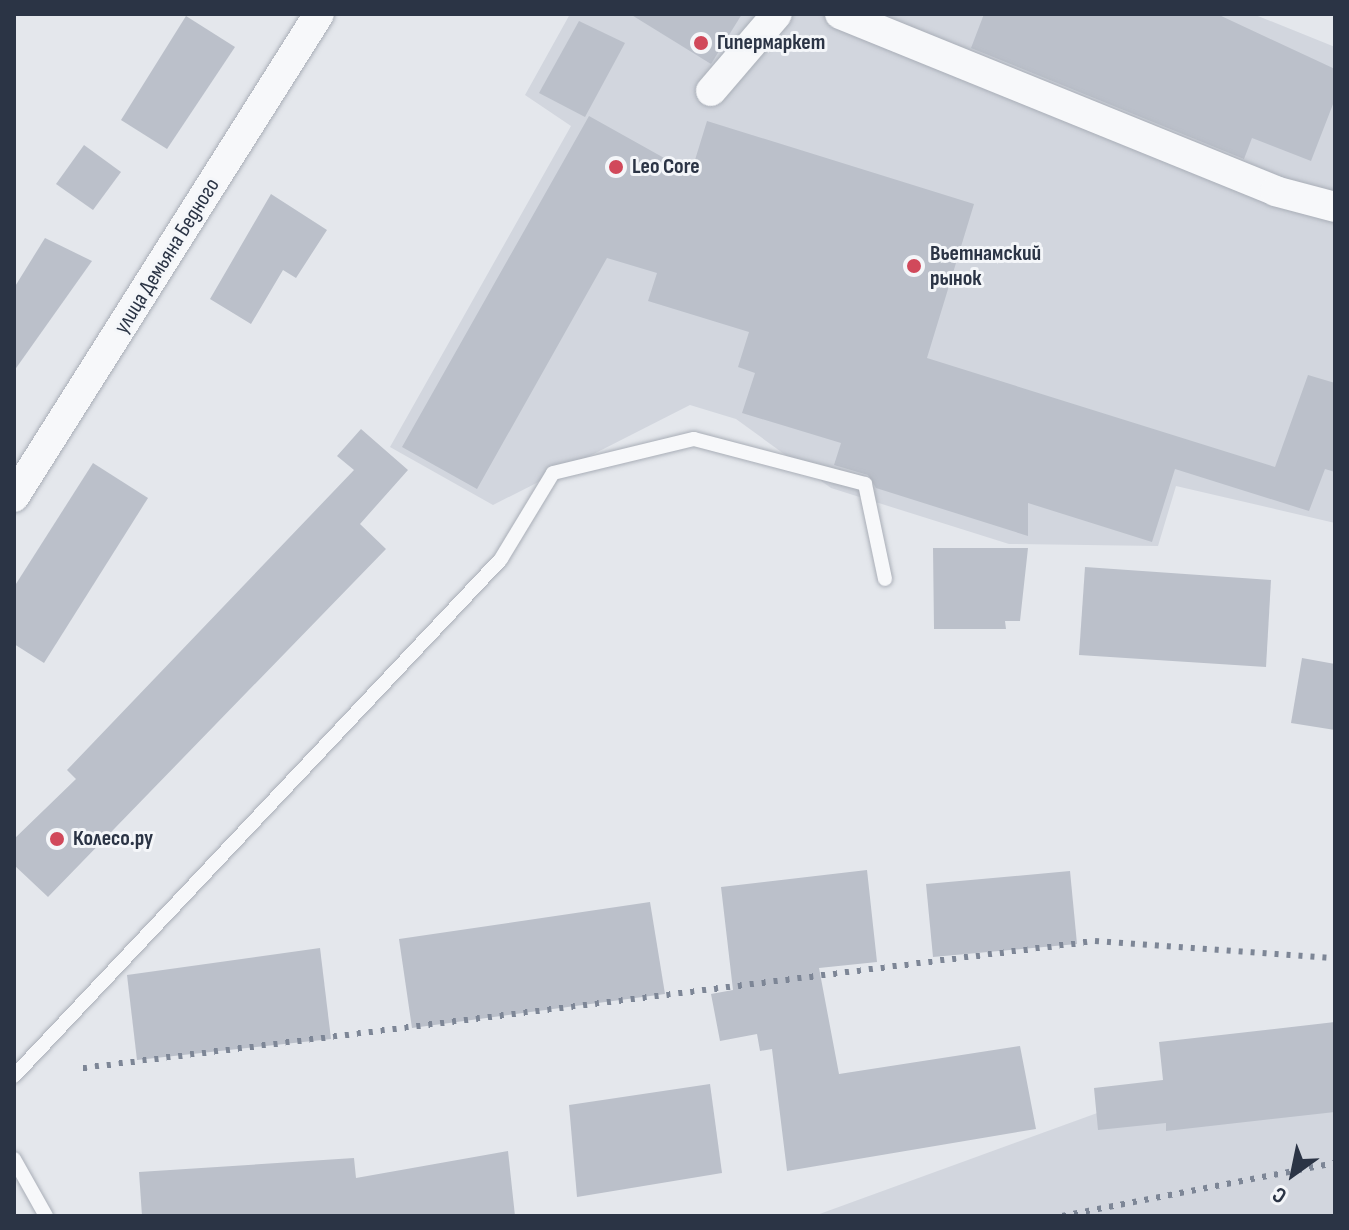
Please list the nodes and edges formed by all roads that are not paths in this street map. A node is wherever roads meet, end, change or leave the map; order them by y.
1 (319, 14) edge
2 (777, 14) edge
3 (840, 14) edge
4 (711, 91) dead end
5 (1335, 207) edge
6 (14, 497) edge
7 (885, 579) dead end
8 (14, 1076) edge
9 (14, 1159) edge
10 (46, 1216) edge

1 - 6 street, улица Демьяна Бедного
2 - 4 street
3 - 5 street
7 - 8 lane
9 - 10 lane

